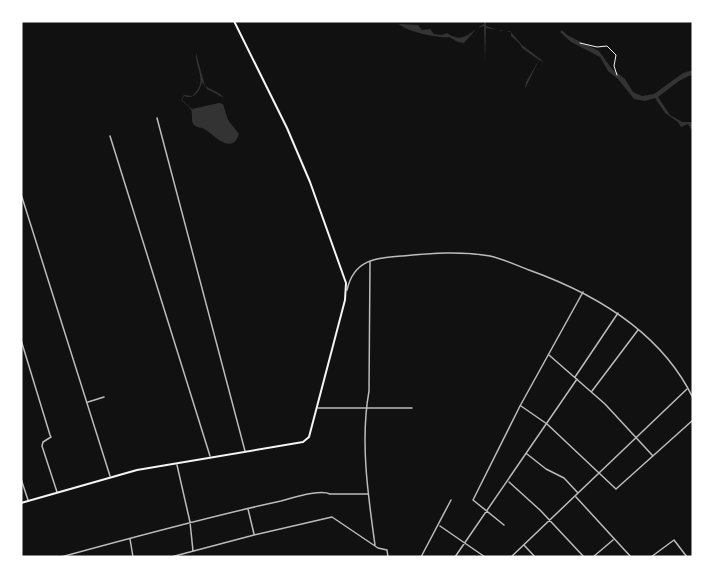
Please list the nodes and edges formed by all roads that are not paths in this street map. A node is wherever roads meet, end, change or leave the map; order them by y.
1 (234, 21) edge
2 (157, 118) dead end
3 (110, 136) dead end
4 (21, 194) edge
5 (370, 261) junction
6 (347, 290) junction
7 (583, 292) junction
8 (618, 313) junction
9 (638, 330) junction
10 (21, 340) edge
11 (548, 354) junction
12 (576, 378) junction
13 (688, 388) junction
14 (591, 392) junction
15 (104, 397) dead end
16 (693, 398) edge
17 (87, 402) junction
18 (520, 406) junction
19 (317, 408) junction
20 (366, 408) junction
21 (412, 408) dead end
22 (693, 420) edge
23 (547, 424) junction
24 (636, 438) junction
25 (246, 452) junction
26 (526, 454) junction
27 (653, 456) junction
28 (210, 458) junction
29 (177, 464) junction
30 (600, 473) junction
31 (110, 477) junction
32 (21, 479) edge
33 (508, 481) junction
34 (57, 492) junction
35 (578, 494) junction
36 (368, 495) junction
37 (575, 497) junction
38 (452, 500) dead end
39 (28, 501) junction
40 (21, 503) edge
41 (248, 508) junction
42 (487, 510) junction
43 (550, 521) junction
44 (190, 522) junction
45 (440, 525) junction
46 (504, 525) dead end
47 (254, 535) junction
48 (130, 538) junction
49 (614, 539) junction
50 (466, 542) junction
51 (375, 545) junction
52 (524, 545) junction
53 (193, 551) junction
54 (61, 557) edge
55 (133, 557) edge
56 (171, 557) edge
57 (388, 557) edge
58 (421, 557) edge
59 (455, 557) edge
60 (485, 557) edge
61 (511, 557) edge
62 (536, 557) edge
63 (584, 557) edge
64 (593, 557) edge
65 (631, 557) edge
66 (651, 557) edge
67 (687, 557) edge

1 - 6 main road
2 - 25 street
3 - 28 street
4 - 17 street
5 - 6 street
5 - 7 street
5 - 20 street
6 - 19 main road
7 - 8 street
7 - 11 street
8 - 9 street
8 - 12 street
9 - 13 street
9 - 14 street
10 - 34 street
11 - 12 street
11 - 18 street
12 - 14 street
12 - 23 street
13 - 16 street
13 - 24 street
14 - 24 street
15 - 17 street
17 - 31 street
18 - 23 street
18 - 42 street
19 - 20 street
19 - 25 main road
20 - 21 street
20 - 36 street
22 - 27 street
23 - 26 street
23 - 30 street
24 - 27 street
24 - 30 street
25 - 28 main road
26 - 33 street
26 - 35 street
27 - 30 street
28 - 29 main road
29 - 31 main road
29 - 44 street
30 - 35 street
31 - 34 main road
32 - 39 street
33 - 42 street
33 - 43 street
34 - 39 main road
35 - 37 street
36 - 41 street
36 - 51 street
37 - 43 street
37 - 49 street
38 - 45 street
39 - 40 main road
41 - 44 street
41 - 47 street
42 - 46 street
42 - 50 street
43 - 52 street
43 - 63 street
44 - 48 street
44 - 53 street
45 - 50 street
45 - 58 street
47 - 51 street
47 - 53 street
48 - 54 street
48 - 55 street
49 - 64 street
49 - 65 street
50 - 59 street
50 - 60 street
51 - 57 street
52 - 61 street
52 - 62 street
53 - 56 street
66 - 67 street

